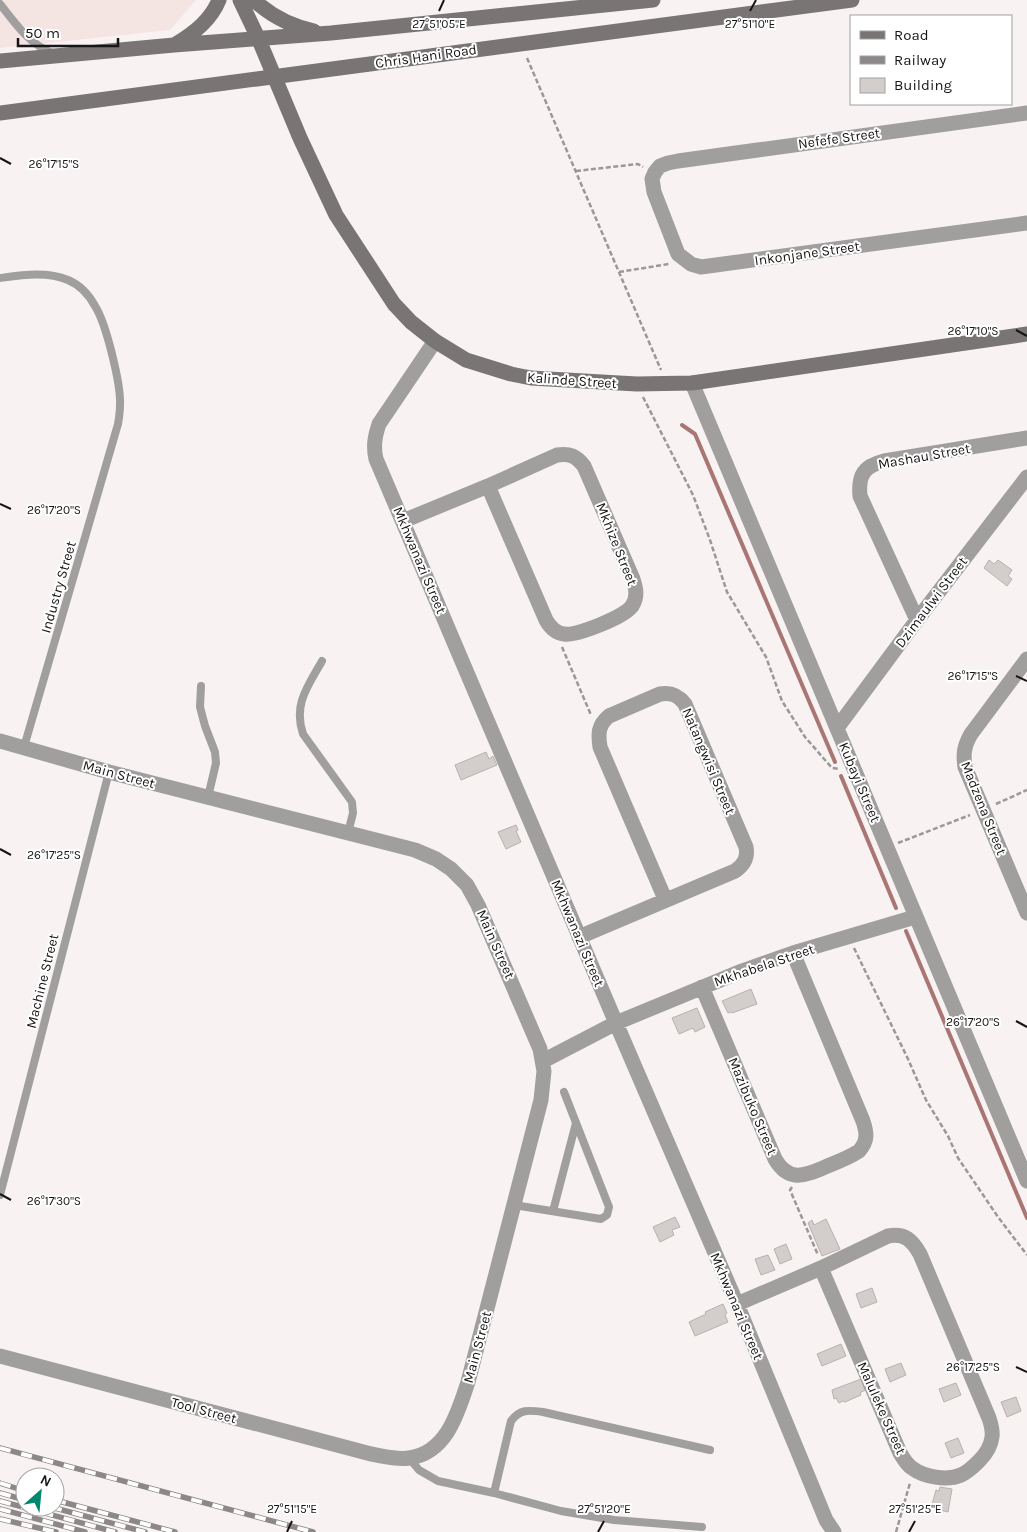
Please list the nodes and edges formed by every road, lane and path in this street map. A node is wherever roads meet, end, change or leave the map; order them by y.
1 (219, 0) edge
2 (240, 0) edge
3 (254, 0) edge
4 (653, 0) edge
5 (852, 0) edge
6 (0, 4) edge
7 (331, 33) junction
8 (259, 40) junction
9 (521, 44) junction
10 (174, 45) junction
11 (58, 55) junction
12 (0, 61) edge
13 (274, 77) junction
14 (1027, 112) edge
15 (0, 113) edge
16 (576, 171) junction
17 (655, 172) junction
18 (1027, 223) edge
19 (684, 260) junction
20 (619, 272) junction
21 (0, 278) edge
22 (1027, 334) edge
23 (434, 341) junction
24 (637, 384) junction
25 (692, 384) junction
26 (668, 385) junction
27 (1027, 438) edge
28 (1027, 477) edge
29 (488, 486) junction
30 (403, 521) junction
31 (917, 620) junction
32 (562, 634) junction
33 (1027, 659) edge
34 (322, 660) dead end
35 (201, 686) dead end
36 (601, 725) junction
37 (837, 728) junction
38 (0, 741) edge
39 (24, 747) junction
40 (108, 772) junction
41 (856, 772) junction
42 (1027, 790) edge
43 (208, 797) junction
44 (983, 809) junction
45 (348, 833) junction
46 (888, 848) junction
47 (665, 900) junction
48 (1027, 912) edge
49 (915, 917) junction
50 (579, 937) junction
51 (849, 937) junction
52 (793, 953) junction
53 (702, 987) junction
54 (616, 1023) junction
55 (543, 1062) junction
56 (564, 1092) dead end
57 (576, 1123) junction
58 (795, 1176) junction
59 (1027, 1181) edge
60 (0, 1195) edge
61 (514, 1204) junction
62 (553, 1211) junction
63 (1027, 1256) edge
64 (822, 1268) junction
65 (737, 1304) junction
66 (0, 1356) edge
67 (710, 1450) dead end
68 (409, 1458) junction
69 (913, 1469) junction
70 (494, 1493) junction
71 (702, 1527) dead end
72 (834, 1532) edge
73 (896, 1532) edge

1 - 10 main road
2 - 8 main road, Kalinde Street
3 - 7 main road
4 - 7 main road
5 - 9 main road, Chris Hani Road
6 - 11 lane
7 - 8 main road
8 - 10 main road
8 - 13 main road, Kalinde Street
9 - 13 main road, Chris Hani Road
9 - 16 path
10 - 11 main road
11 - 12 main road
13 - 15 main road, Chris Hani Road
13 - 23 main road, Kalinde Street
14 - 17 street, Nefefe Street
16 - 17 path
16 - 20 path
17 - 19 street
18 - 19 street, Inkonjane Street
19 - 20 path
20 - 26 path
21 - 39 lane, Industry Street
22 - 25 main road, Kalinde Street
23 - 24 main road, Kalinde Street
23 - 30 street, Mkhwanazi Street
24 - 26 main road, Kalinde Street
24 - 41 path
25 - 26 main road, Kalinde Street
25 - 37 street, Kubayi Street
27 - 31 street, Mashau Street
28 - 31 street, Dzimaulwi Street
29 - 30 street, Mkhize Street
29 - 32 street
29 - 32 street, Mkhize Street
30 - 50 street, Mkhwanazi Street
31 - 37 street, Dzimaulwi Street
32 - 36 path
33 - 44 street, Madzena Street
34 - 45 lane
35 - 43 lane
36 - 47 street
36 - 47 street, Natangwisi Street
37 - 41 street, Kubayi Street
38 - 39 street, Main Street
39 - 40 street, Main Street
40 - 43 street, Main Street
40 - 60 lane, Machine Street
41 - 46 street, Kubayi Street
42 - 44 path
43 - 45 street, Main Street
44 - 46 path
44 - 48 street, Madzena Street
45 - 55 street, Main Street
46 - 49 street, Kubayi Street
47 - 50 street, Natangwisi Street
49 - 51 street, Mkhabela Street
49 - 59 street, Kubayi Street
50 - 54 street, Mkhwanazi Street
51 - 52 street, Mkhabela Street
51 - 63 path
52 - 53 street, Mkhabela Street
52 - 58 street
53 - 54 street, Mkhabela Street
53 - 58 street, Mazibuko Street
54 - 55 street, Mkhabela Street
54 - 65 street, Mkhwanazi Street
55 - 61 street, Main Street
56 - 57 lane
57 - 62 lane
57 - 62 lane
58 - 64 path
61 - 62 lane
61 - 68 street, Main Street
64 - 65 street, Maluleke Street
64 - 69 street, Maluleke Street
64 - 69 street, Maluleke Street
65 - 72 street, Mkhwanazi Street
66 - 68 street, Tool Street
67 - 70 lane
68 - 70 lane
69 - 73 path
70 - 71 lane

